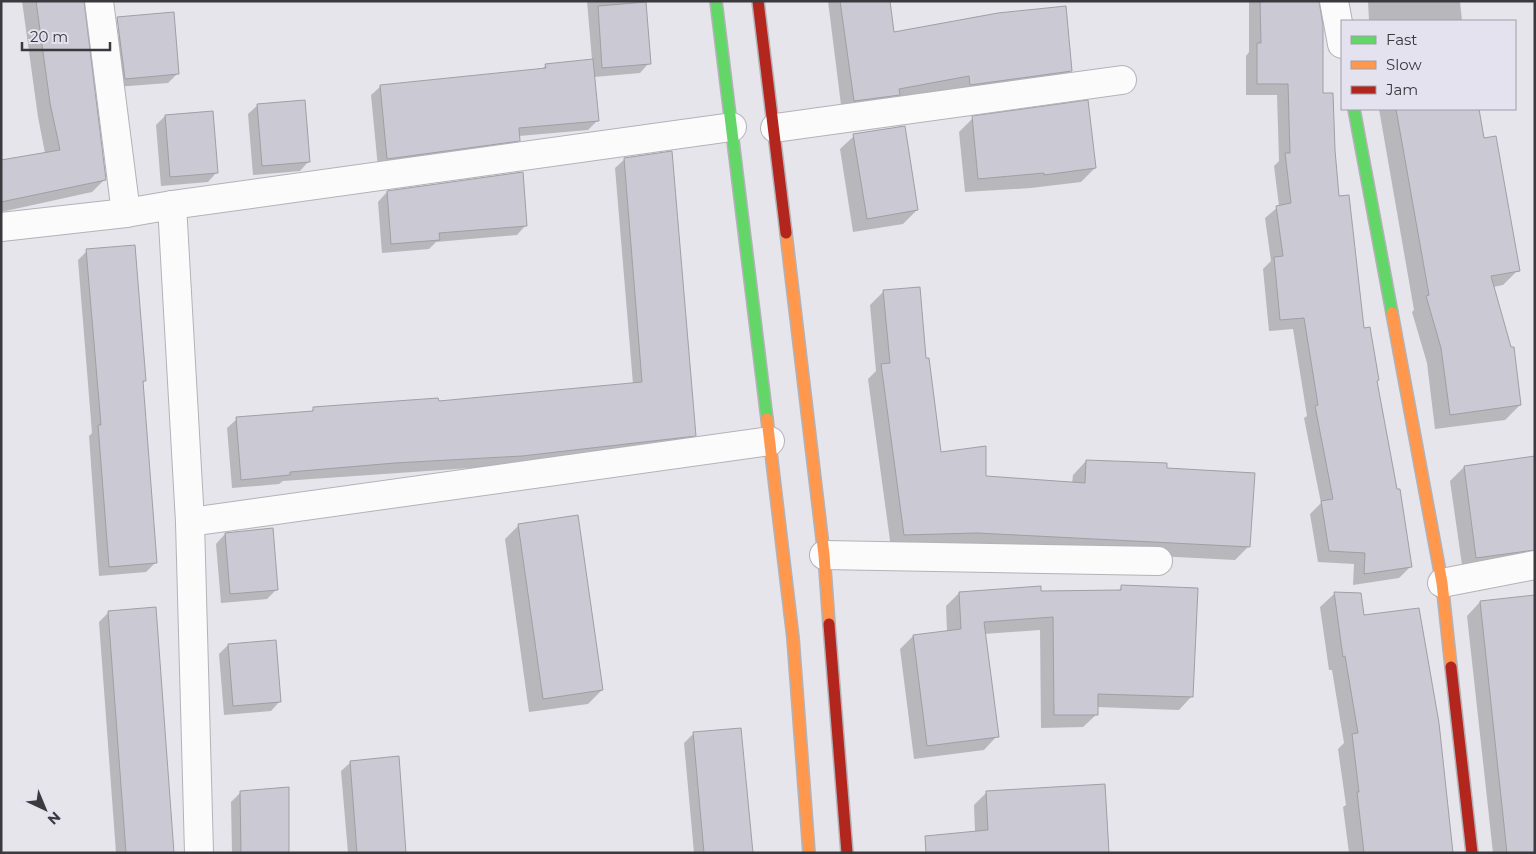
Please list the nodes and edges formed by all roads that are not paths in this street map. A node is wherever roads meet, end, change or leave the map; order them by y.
1 (99, 1) edge
2 (716, 1) edge
3 (758, 1) edge
4 (1334, 1) edge
5 (1341, 39) edge
6 (1122, 80) dead end
7 (1354, 110) edge
8 (732, 127) junction
9 (775, 128) junction
10 (172, 205) junction
11 (126, 213) junction
12 (1, 227) edge
13 (770, 441) junction
14 (190, 522) junction
15 (824, 555) junction
16 (1158, 562) dead end
17 (1535, 565) edge
18 (1442, 582) junction
19 (199, 853) edge
20 (809, 853) edge
21 (847, 853) edge
22 (1472, 853) edge

1 - 11 street
2 - 8 main road
3 - 9 main road
4 - 5 street
6 - 9 street
7 - 18 main road
8 - 10 street
8 - 13 main road
9 - 15 main road
10 - 11 street
10 - 14 street
11 - 12 street
13 - 14 street
13 - 20 main road
14 - 19 street
15 - 16 street
15 - 21 main road
17 - 18 street
18 - 22 main road

